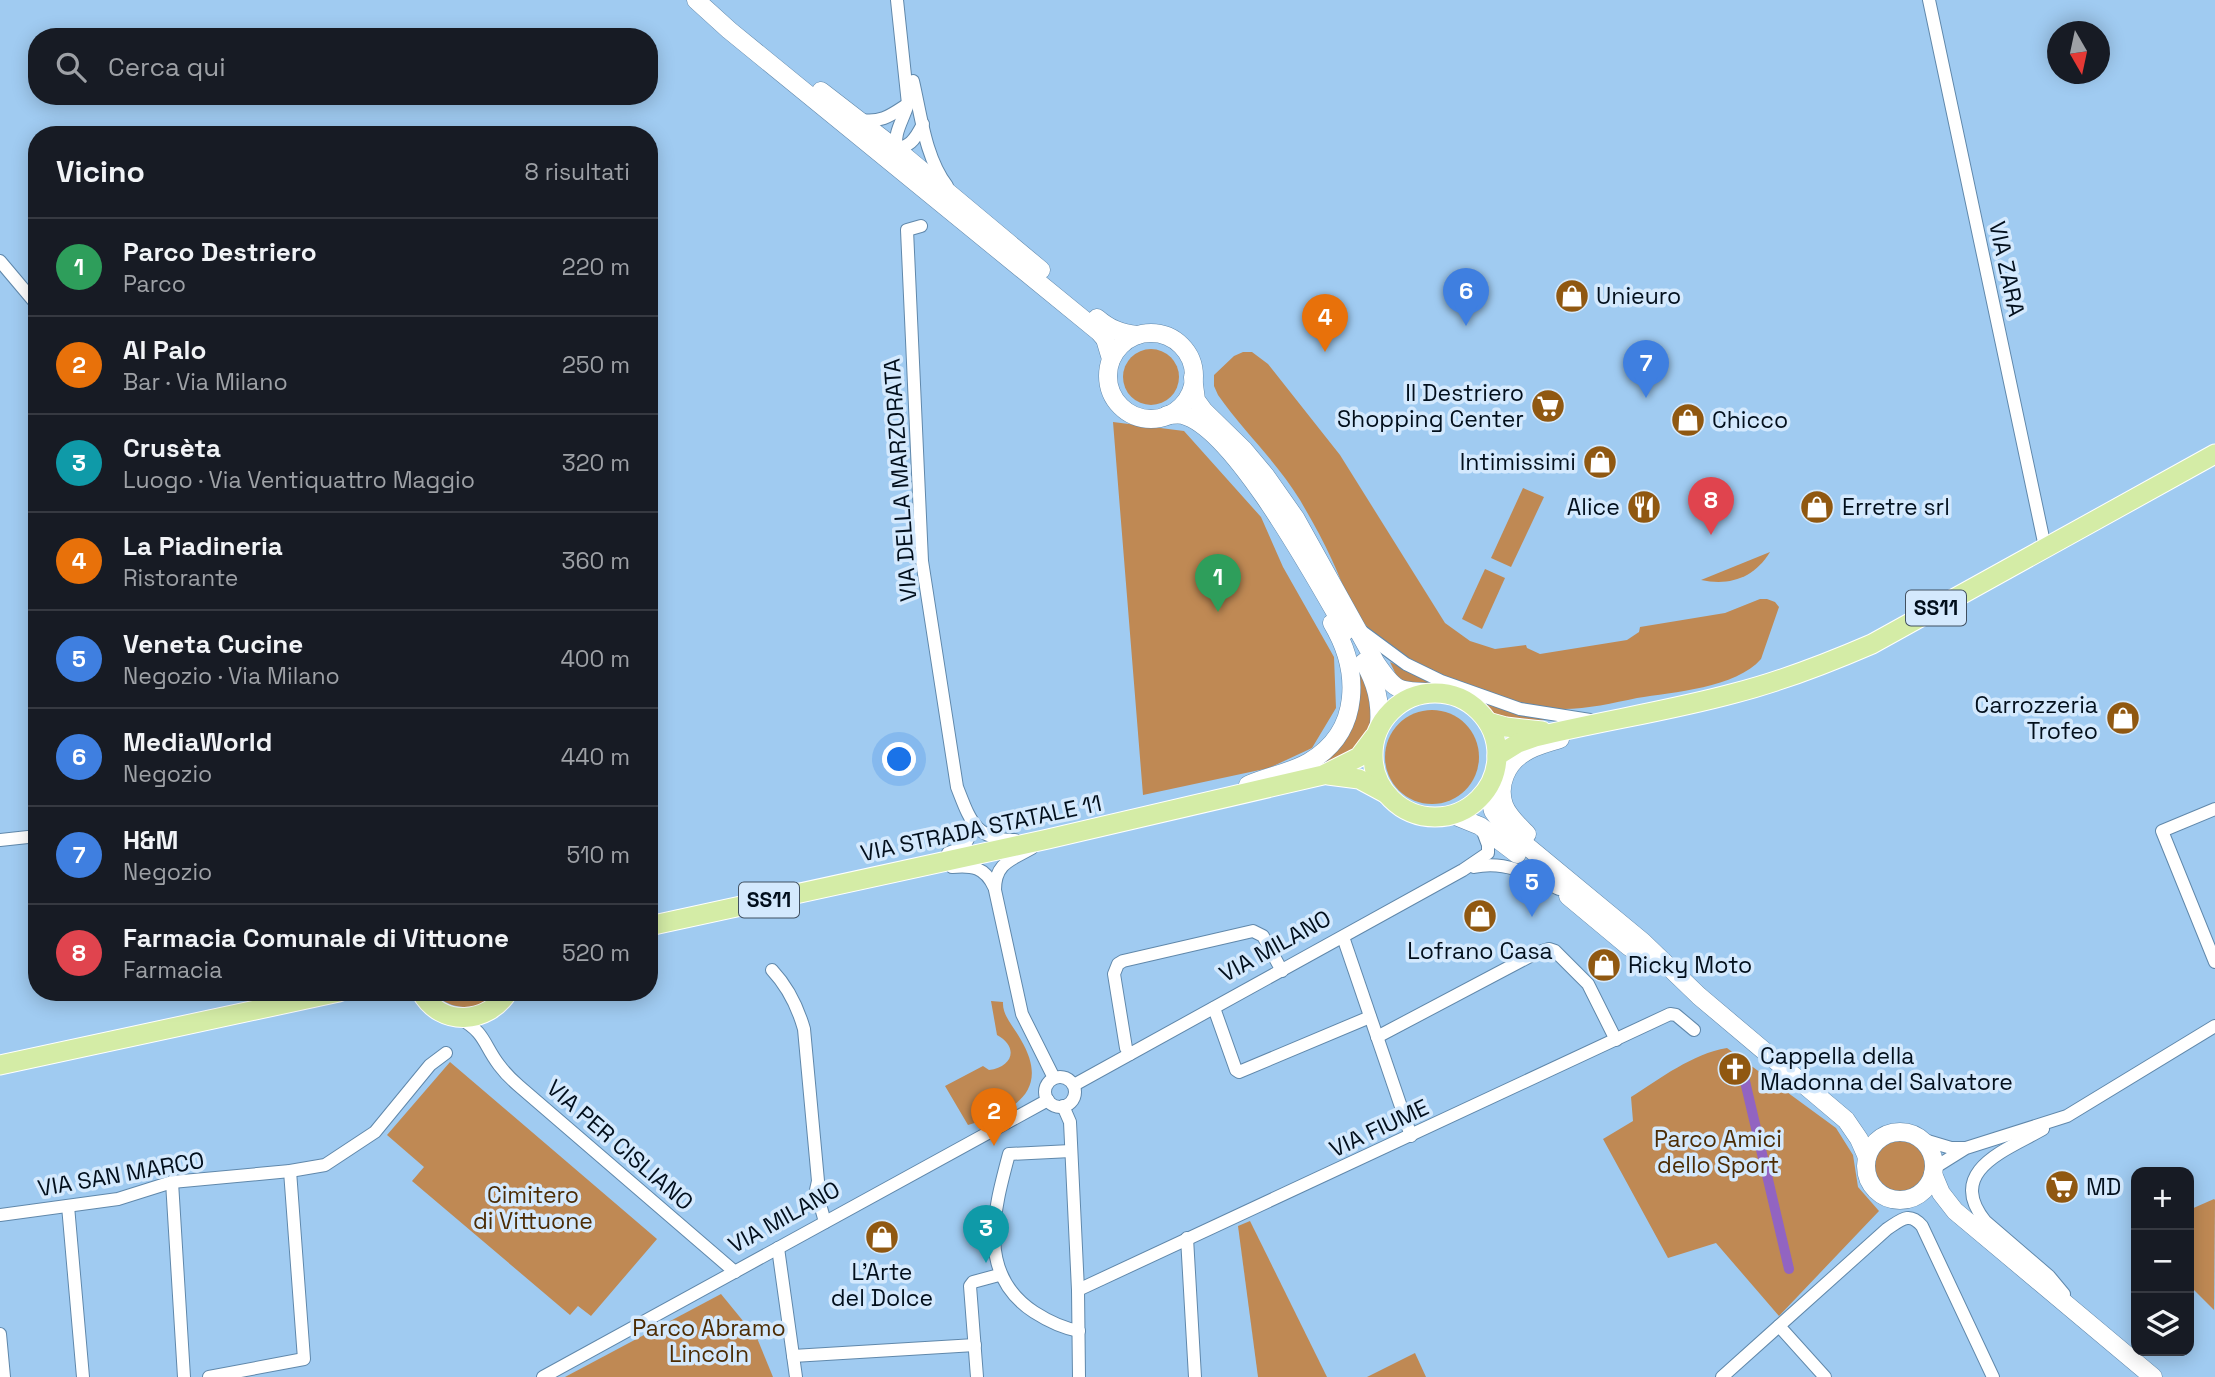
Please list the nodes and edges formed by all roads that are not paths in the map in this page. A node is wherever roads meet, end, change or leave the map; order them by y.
1 (696, 0) edge
2 (703, 0) edge
3 (897, 0) edge
4 (1928, 0) edge
5 (901, 32) junction
6 (811, 97) junction
7 (908, 104) junction
8 (858, 120) junction
9 (923, 124) junction
10 (896, 149) junction
11 (957, 200) junction
12 (921, 226) dead end
13 (974, 232) junction
14 (0, 261) edge
15 (28, 294) edge
16 (1137, 335) junction
17 (1111, 359) junction
18 (1194, 377) junction
19 (1167, 415) junction
20 (2215, 454) edge
21 (1280, 521) junction
22 (2045, 547) junction
23 (1357, 628) junction
24 (1432, 692) junction
25 (1631, 717) junction
26 (1488, 722) junction
27 (1604, 722) junction
28 (1561, 731) junction
29 (1377, 732) junction
30 (1497, 756) junction
31 (1324, 775) junction
32 (1487, 789) junction
33 (1385, 793) junction
34 (1224, 798) junction
35 (2215, 810) edge
36 (1453, 815) junction
37 (971, 820) junction
38 (1480, 826) junction
39 (28, 837) edge
40 (1048, 839) junction
41 (0, 840) edge
42 (1463, 870) junction
43 (889, 873) junction
44 (1563, 884) junction
45 (995, 890) junction
46 (658, 924) edge
47 (1343, 937) junction
48 (2215, 962) edge
49 (772, 970) dead end
50 (1282, 971) junction
51 (297, 1001) edge
52 (427, 1001) edge
53 (503, 1001) edge
54 (1214, 1008) junction
55 (491, 1011) junction
56 (1370, 1017) junction
57 (459, 1018) junction
58 (2215, 1026) edge
59 (1693, 1030) dead end
60 (1377, 1037) junction
61 (1616, 1040) junction
62 (487, 1043) junction
63 (446, 1053) dead end
64 (1130, 1054) junction
65 (0, 1065) edge
66 (1054, 1079) junction
67 (1074, 1085) junction
68 (1048, 1100) junction
69 (1063, 1106) junction
70 (2067, 1116) junction
71 (1846, 1120) junction
72 (1893, 1132) junction
73 (1411, 1136) junction
74 (1921, 1139) junction
75 (1966, 1148) junction
76 (1071, 1151) junction
77 (1867, 1157) junction
78 (290, 1171) junction
79 (1934, 1171) junction
80 (172, 1182) junction
81 (1909, 1199) junction
82 (68, 1206) junction
83 (1955, 1211) junction
84 (0, 1214) edge
85 (825, 1222) junction
86 (1187, 1238) junction
87 (778, 1248) junction
88 (735, 1272) junction
89 (999, 1275) junction
90 (1078, 1290) junction
91 (2084, 1318) junction
92 (1779, 1326) junction
93 (1079, 1331) junction
94 (0, 1334) edge
95 (975, 1345) junction
96 (793, 1356) junction
97 (1737, 1363) junction
98 (4, 1377) edge
99 (83, 1377) edge
100 (184, 1377) edge
101 (209, 1377) edge
102 (543, 1377) edge
103 (796, 1377) edge
104 (977, 1377) edge
105 (1079, 1377) edge
106 (1195, 1377) edge
107 (1721, 1377) edge
108 (1738, 1377) edge
109 (1825, 1377) edge
110 (1993, 1377) edge
111 (2153, 1377) edge

1 - 6 main road
2 - 8 main road
3 - 5 street
4 - 22 street, VIA ZARA
5 - 7 street
5 - 9 street
6 - 10 street
6 - 13 main road
7 - 8 street
7 - 10 street
8 - 10 main road
9 - 10 street
9 - 11 street
10 - 11 main road
10 - 13 street
11 - 16 main road
12 - 37 street, VIA DELLA MARZORATA
13 - 17 main road
14 - 15 street
16 - 17 main road
16 - 18 main road
17 - 19 main road
18 - 19 main road
18 - 23 main road
19 - 21 main road
20 - 22 main road, SS11
21 - 29 main road
21 - 34 main road
22 - 25 main road, SS11
23 - 24 main road
23 - 27 street
24 - 26 main road
24 - 29 main road
25 - 27 main road, SS11
25 - 44 main road
26 - 28 main road
26 - 30 main road
27 - 28 main road, SS11
28 - 30 main road
29 - 31 main road, VIA STRADA STATALE 11
29 - 33 main road
30 - 32 main road
31 - 33 main road, VIA STRADA STATALE 11
31 - 34 main road, VIA STRADA STATALE 11
32 - 36 main road
32 - 44 main road
33 - 36 main road
34 - 40 main road, VIA STRADA STATALE 11
35 - 48 street
36 - 38 main road
37 - 40 street
37 - 43 street
38 - 42 street
38 - 44 main road
39 - 41 street
40 - 43 main road, VIA STRADA STATALE 11
40 - 45 street
42 - 44 street
42 - 47 street, VIA MILANO
43 - 45 street
43 - 46 main road, VIA STRADA STATALE 11 / SS11
44 - 71 main road
45 - 66 street
47 - 50 street, VIA MILANO
47 - 56 street
49 - 85 street
50 - 54 street, VIA MILANO
50 - 64 street
51 - 65 main road
52 - 57 main road
53 - 55 main road
54 - 56 street
54 - 64 street, VIA MILANO
55 - 57 main road
55 - 62 street
56 - 60 street
57 - 62 street, VIA PER CISLIANO
58 - 70 street
59 - 61 street, VIA FIUME
60 - 61 street
60 - 73 street
61 - 73 street, VIA FIUME
62 - 88 street, VIA PER CISLIANO
63 - 78 street, VIA SAN MARCO
64 - 67 street, VIA MILANO
66 - 67 street
66 - 68 street
67 - 69 street
68 - 69 street
68 - 85 street, VIA MILANO
69 - 76 street
70 - 75 street
70 - 91 street
71 - 72 main road
71 - 77 main road
72 - 74 main road
72 - 77 main road
73 - 86 street, VIA FIUME
74 - 75 street
74 - 79 main road
75 - 79 street
76 - 89 street
76 - 90 street
77 - 81 main road
78 - 80 street, VIA SAN MARCO
78 - 101 street
79 - 81 main road
79 - 83 main road
80 - 82 street, VIA SAN MARCO
80 - 100 street
81 - 83 main road
82 - 84 street, VIA SAN MARCO
82 - 99 street
83 - 91 main road
85 - 87 street, VIA MILANO
86 - 90 street, VIA FIUME
86 - 106 street
87 - 88 street, VIA MILANO
87 - 96 street
88 - 102 street, VIA MILANO
89 - 93 street
89 - 95 street
90 - 93 street
91 - 111 main road
92 - 97 street
92 - 109 street
92 - 110 street
93 - 105 street
94 - 98 street
95 - 96 street
95 - 104 street
96 - 103 street
97 - 107 street
97 - 108 street

